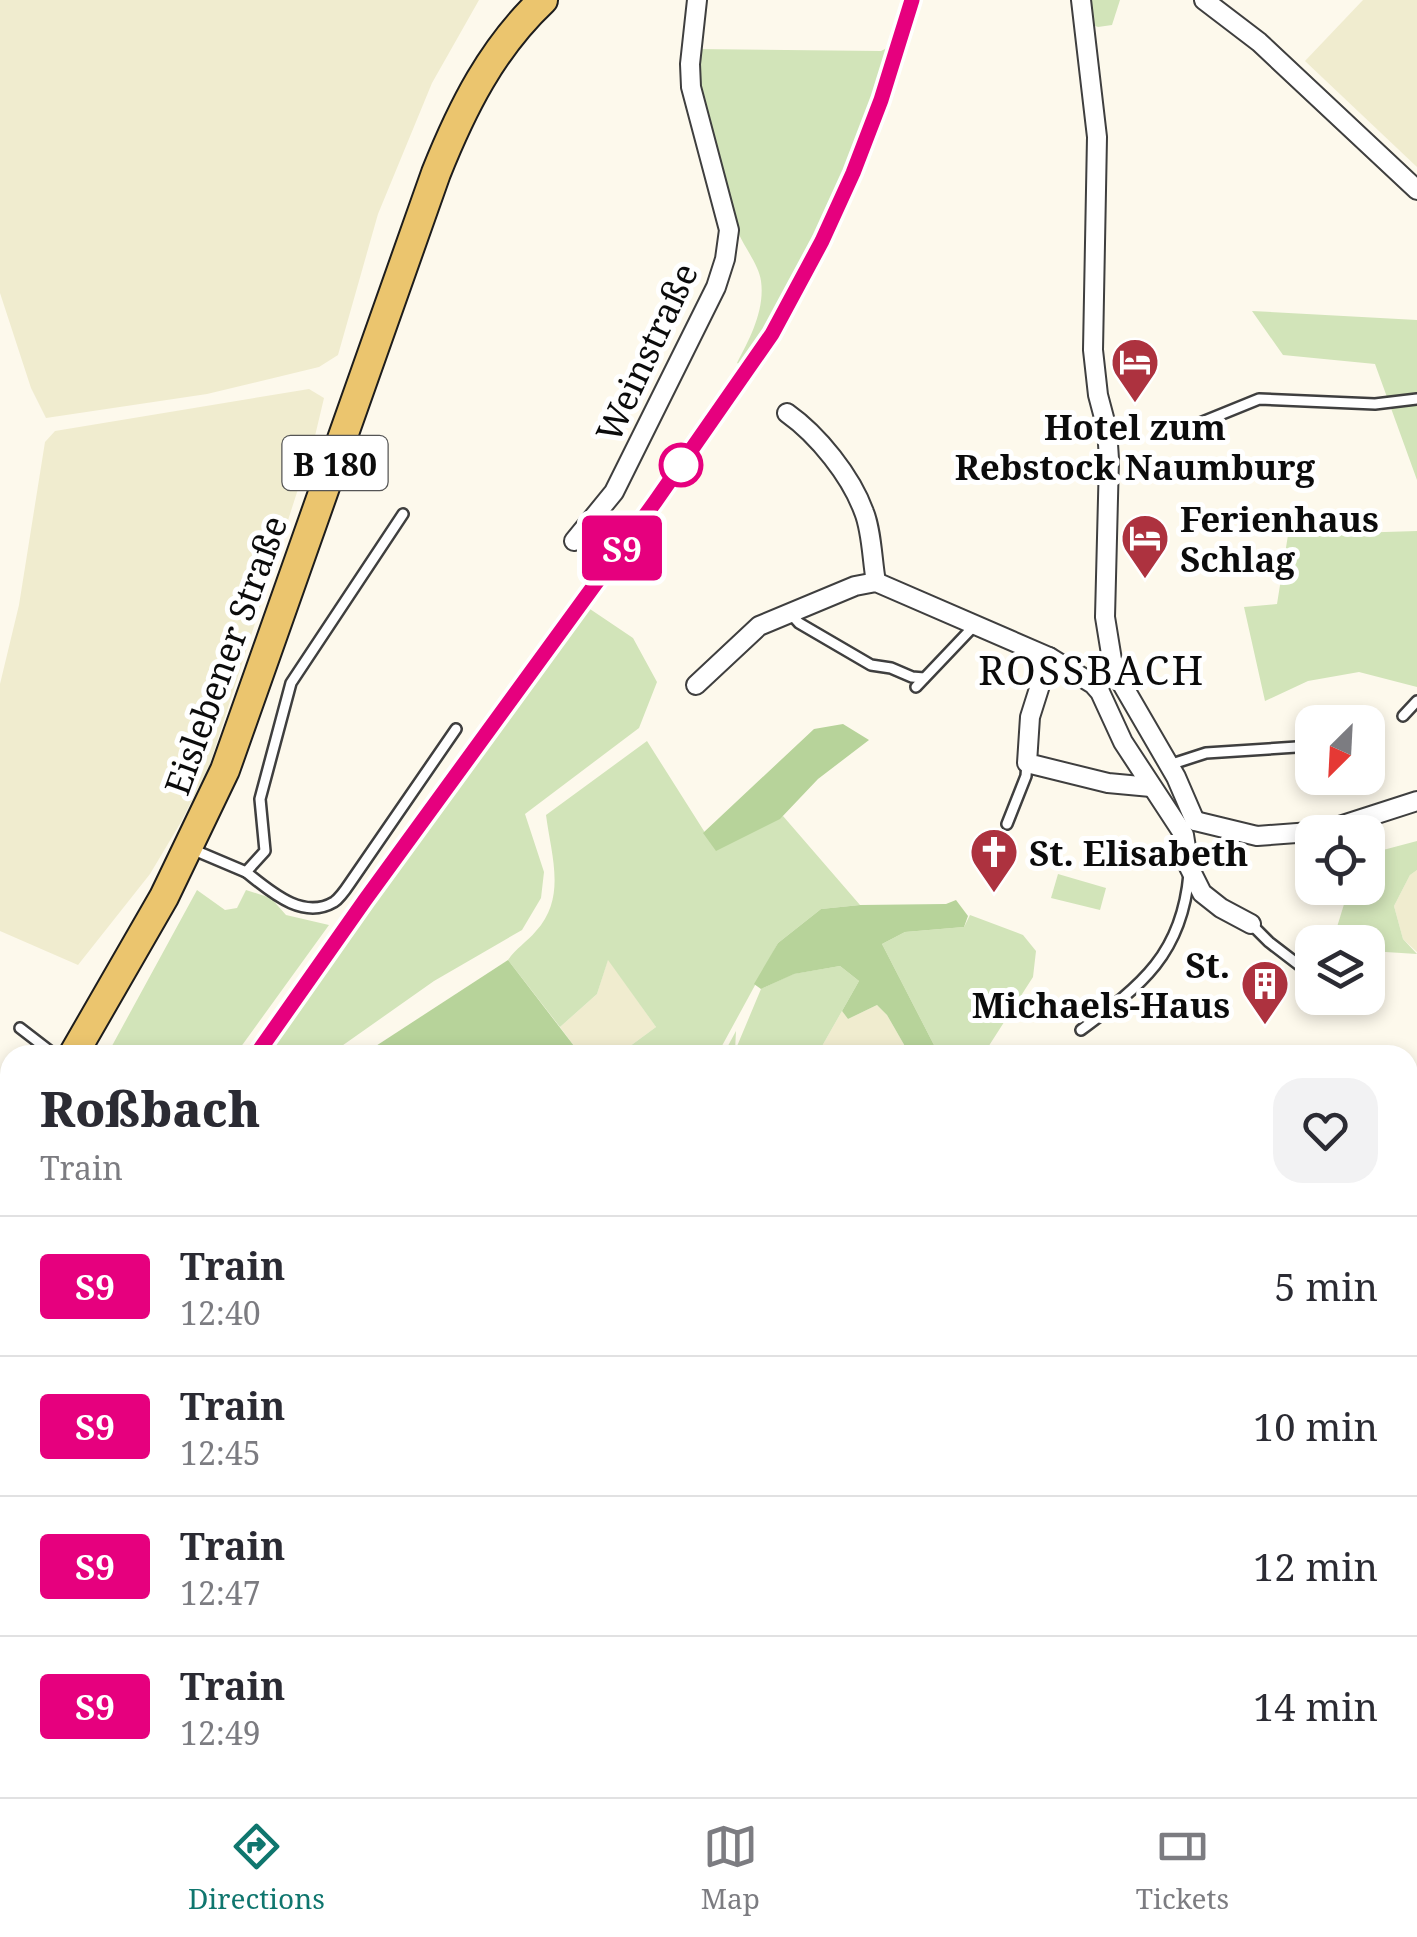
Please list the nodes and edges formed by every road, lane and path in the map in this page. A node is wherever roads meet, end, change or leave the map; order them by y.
1 (543, 0) edge
2 (697, 0) edge
3 (1081, 0) edge
4 (1204, 0) edge
5 (1417, 190) edge
6 (1417, 399) edge
7 (788, 413) dead end
8 (1160, 434) dead end
9 (403, 514) dead end
10 (574, 541) dead end
11 (876, 582) junction
12 (790, 613) junction
13 (974, 626) junction
14 (1049, 657) junction
15 (924, 678) junction
16 (696, 685) dead end
17 (916, 688) dead end
18 (1417, 701) edge
19 (1403, 716) dead end
20 (456, 729) dead end
21 (1295, 747) edge
22 (1027, 763) junction
23 (1169, 766) junction
24 (1150, 788) junction
25 (1417, 801) edge
26 (1007, 824) dead end
27 (1190, 828) junction
28 (190, 848) junction
29 (1189, 866) junction
30 (246, 872) junction
31 (1251, 924) joint
32 (1295, 962) edge
33 (20, 1028) dead end
34 (1081, 1030) dead end
35 (42, 1045) edge
36 (79, 1045) edge

1 - 28 main road, Eislebener Straße / B 180
2 - 10 street, Weinstraße
3 - 23 street
4 - 5 street
6 - 8 lane
7 - 11 street
9 - 30 lane
11 - 12 street
11 - 13 street
12 - 15 lane
12 - 16 street
13 - 14 street
13 - 15 lane
14 - 22 street
14 - 24 street
15 - 17 lane
18 - 19 lane
20 - 30 lane
21 - 23 lane
22 - 24 street
22 - 26 lane
23 - 27 street
24 - 27 street
25 - 27 street
27 - 29 street
28 - 30 lane
28 - 36 main road, Eislebener Straße / B 180
29 - 31 street
29 - 34 lane
31 - 32 lane
33 - 35 lane

